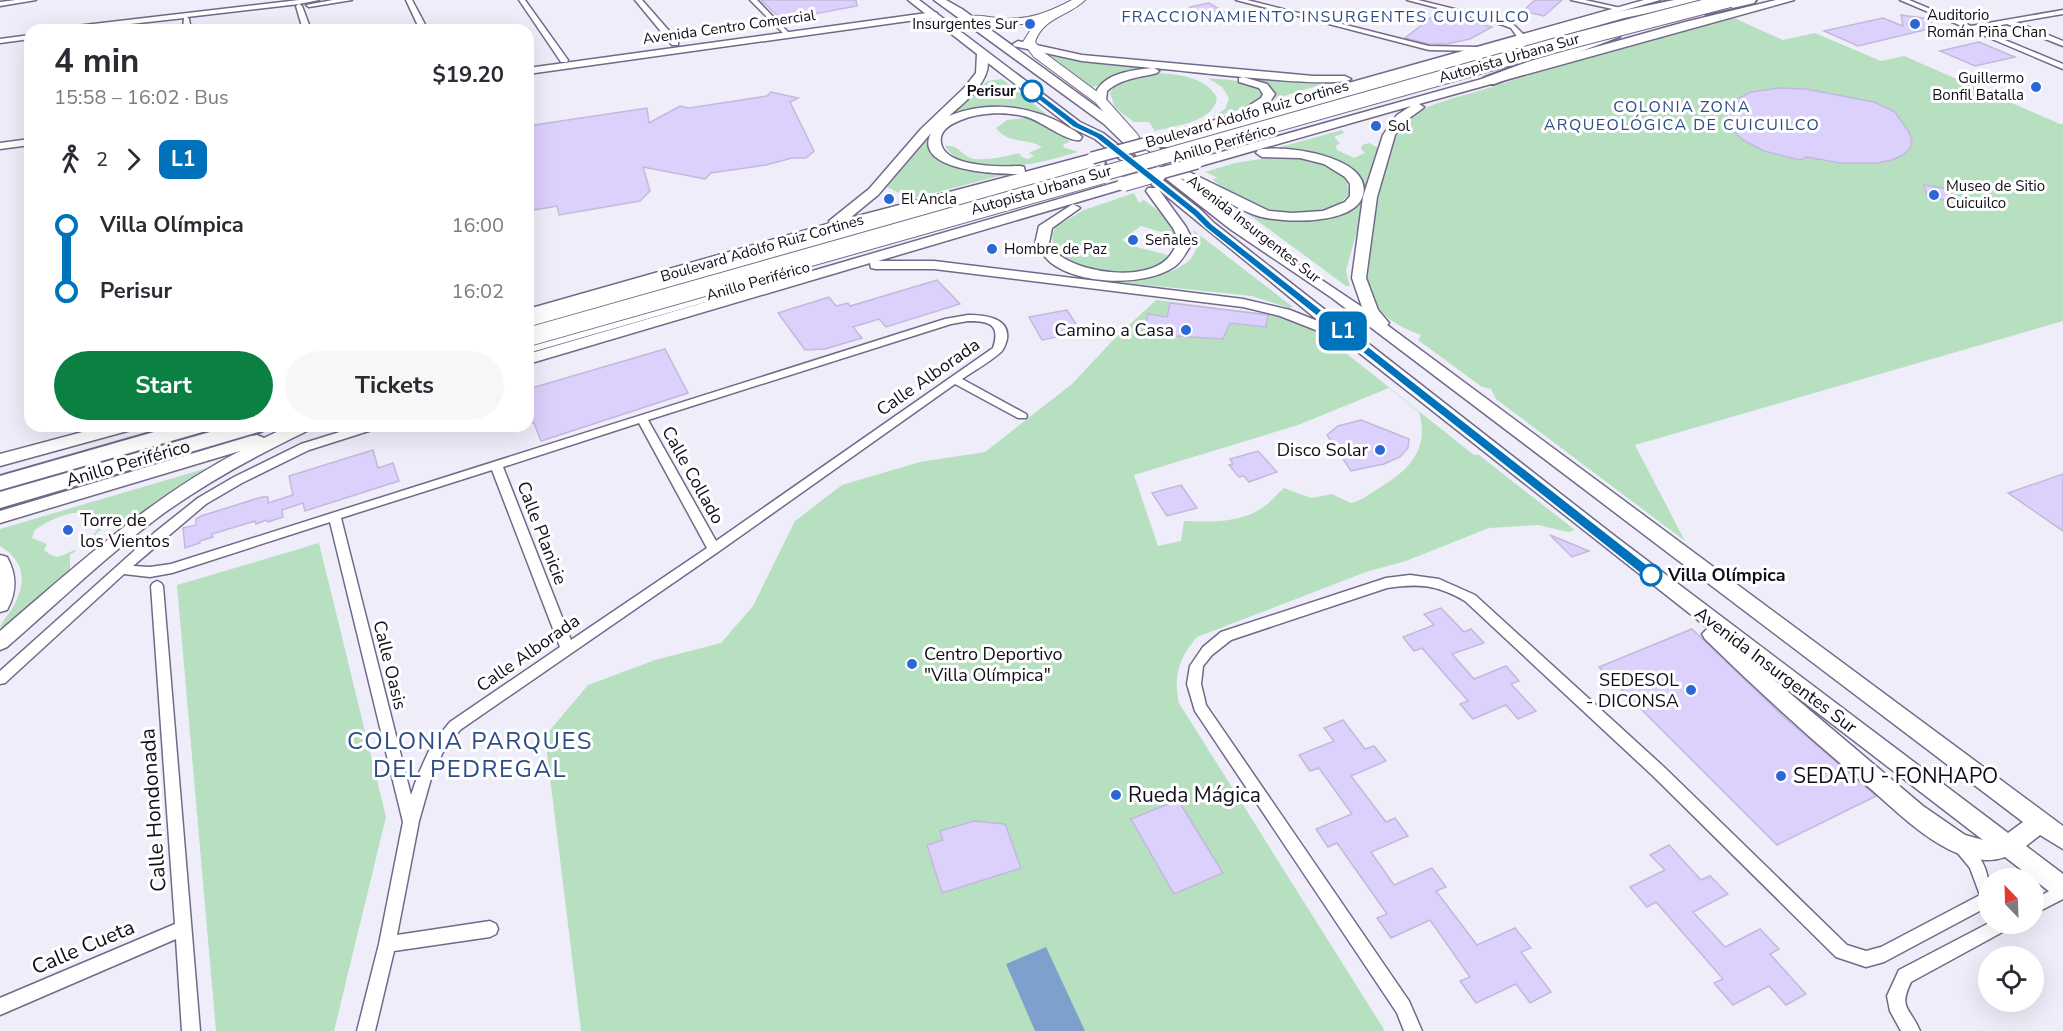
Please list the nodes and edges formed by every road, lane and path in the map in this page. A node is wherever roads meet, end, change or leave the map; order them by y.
1 (33, 0) edge
2 (316, 0) edge
3 (349, 0) edge
4 (409, 0) edge
5 (522, 0) edge
6 (638, 0) edge
7 (753, 0) edge
8 (915, 0) edge
9 (939, 0) edge
10 (947, 0) edge
11 (1080, 0) edge
12 (1239, 0) edge
13 (1272, 0) edge
14 (1410, 0) edge
15 (1574, 0) edge
16 (1655, 0) edge
17 (1692, 0) edge
18 (1730, 0) edge
19 (1750, 0) edge
20 (1762, 0) edge
21 (1789, 0) edge
22 (1903, 0) edge
23 (0, 4) edge
24 (1709, 4) edge
25 (251, 6) edge
26 (299, 6) junction
27 (1263, 6) junction
28 (1622, 9) junction
29 (958, 11) junction
30 (2063, 12) edge
31 (934, 15) junction
32 (2044, 15) junction
33 (1047, 18) junction
34 (186, 19) junction
35 (969, 19) junction
36 (2008, 21) junction
37 (1003, 22) junction
38 (2063, 22) edge
39 (111, 24) edge
40 (144, 24) edge
41 (186, 24) edge
42 (305, 24) edge
43 (421, 24) edge
44 (1632, 27) junction
45 (1969, 28) junction
46 (1032, 33) junction
47 (787, 34) junction
48 (24, 36) edge
49 (1521, 36) junction
50 (993, 37) junction
51 (0, 39) edge
52 (675, 43) dead end
53 (2063, 44) edge
54 (1032, 48) junction
55 (1478, 49) junction
56 (982, 52) junction
57 (564, 60) dead end
58 (2063, 68) edge
59 (534, 70) edge
60 (1389, 73) junction
61 (1489, 81) junction
62 (1436, 95) junction
63 (1100, 100) junction
64 (1230, 120) junction
65 (1110, 124) junction
66 (1076, 125) junction
67 (1132, 137) junction
68 (1160, 142) junction
69 (24, 143) edge
70 (0, 146) edge
71 (1094, 156) junction
72 (1212, 159) junction
73 (1182, 174) junction
74 (1118, 179) junction
75 (1153, 191) junction
76 (958, 201) junction
77 (1209, 226) junction
78 (802, 236) junction
79 (776, 244) junction
80 (848, 267) junction
81 (758, 281) junction
82 (1337, 295) junction
83 (534, 312) edge
84 (534, 320) edge
85 (647, 324) junction
86 (534, 329) edge
87 (534, 335) edge
88 (1394, 338) junction
89 (1360, 343) junction
90 (534, 345) edge
91 (534, 357) edge
92 (956, 380) junction
93 (1022, 416) dead end
94 (642, 419) junction
95 (103, 432) edge
96 (136, 432) edge
97 (178, 432) edge
98 (200, 432) edge
99 (234, 432) edge
100 (283, 432) edge
101 (291, 432) edge
102 (352, 432) edge
103 (0, 449) edge
104 (24, 454) junction
105 (0, 460) edge
106 (496, 465) junction
107 (0, 470) edge
108 (0, 483) edge
109 (0, 490) edge
110 (0, 500) edge
111 (0, 517) edge
112 (335, 517) junction
113 (714, 549) junction
114 (0, 562) edge
115 (123, 569) junction
116 (1657, 579) junction
117 (157, 586) dead end
118 (0, 605) edge
119 (0, 642) edge
120 (567, 648) junction
121 (0, 679) edge
122 (411, 821) junction
123 (2040, 822) junction
124 (2063, 839) edge
125 (1956, 842) junction
126 (2008, 845) junction
127 (2026, 868) edge
128 (1978, 869) edge
129 (2044, 880) edge
130 (2063, 890) edge
131 (2044, 901) edge
132 (1978, 903) edge
133 (183, 928) junction
134 (490, 929) dead end
135 (1983, 934) edge
136 (387, 944) junction
137 (0, 1007) edge
138 (191, 1031) edge
139 (366, 1031) edge
140 (1413, 1031) edge
141 (1911, 1031) edge

1 - 23 street
2 - 25 street
3 - 26 street
4 - 43 street
5 - 57 street
6 - 52 street
7 - 47 street
8 - 31 main road, Avenida Insurgentes Sur
9 - 29 main road, Avenida Insurgentes Sur
10 - 29 main road, Avenida Insurgentes Sur
11 - 33 main road
12 - 27 street
13 - 27 street
14 - 49 street
15 - 28 street
16 - 28 main road, Boulevard Adolfo Ruiz Cortines
17 - 68 highway, Anillo Periférico
18 - 87 highway, Autopista Urbana Sur, bridge
19 - 24 highway, Anillo Periférico
20 - 24 highway
21 - 61 main road, Boulevard Adolfo Ruiz Cortines
22 - 45 street
24 - 44 highway, Anillo Periférico
24 - 86 highway, Autopista Urbana Sur
25 - 26 street
25 - 34 street
25 - 39 street
26 - 42 street
27 - 55 street
28 - 49 main road, Boulevard Adolfo Ruiz Cortines
29 - 35 main road, Avenida Insurgentes Sur
30 - 32 street
31 - 47 street, Avenida Centro Comercial
31 - 56 main road, Avenida Insurgentes Sur
32 - 36 street
32 - 38 street
33 - 37 main road
33 - 46 main road
34 - 40 street
34 - 41 street
35 - 37 main road
35 - 50 main road, Avenida Insurgentes Sur
36 - 45 street
36 - 53 street
37 - 46 main road
44 - 61 highway
44 - 74 highway, Anillo Periférico, bridge
45 - 58 street
46 - 54 main road
47 - 59 street, Avenida Centro Comercial
48 - 51 street
49 - 55 main road, Boulevard Adolfo Ruiz Cortines
50 - 54 main road
50 - 65 main road, Avenida Insurgentes Sur
54 - 60 main road
54 - 63 main road
55 - 60 main road, Boulevard Adolfo Ruiz Cortines
56 - 66 main road, Avenida Insurgentes Sur
56 - 78 main road
60 - 64 main road, Boulevard Adolfo Ruiz Cortines
61 - 62 main road, Boulevard Adolfo Ruiz Cortines
62 - 72 main road, Boulevard Adolfo Ruiz Cortines
62 - 88 main road
63 - 64 main road
63 - 67 main road
64 - 68 main road, Boulevard Adolfo Ruiz Cortines
65 - 67 main road, Avenida Insurgentes Sur
65 - 82 main road, Avenida Insurgentes Sur
66 - 71 main road, Avenida Insurgentes Sur
66 - 77 main road, Avenida Insurgentes Sur
67 - 73 main road, Avenida Insurgentes Sur
68 - 71 highway, Anillo Periférico
69 - 70 street
71 - 71 main road
71 - 75 main road, Avenida Insurgentes Sur
71 - 76 highway, Anillo Periférico
71 - 78 main road, Boulevard Adolfo Ruiz Cortines
72 - 73 main road
72 - 74 main road, Boulevard Adolfo Ruiz Cortines, bridge
73 - 82 main road, Avenida Insurgentes Sur
74 - 75 main road
74 - 80 main road, Boulevard Adolfo Ruiz Cortines
74 - 81 highway, Anillo Periférico
75 - 77 main road, Avenida Insurgentes Sur
76 - 79 highway
76 - 84 highway, Anillo Periférico
77 - 89 main road, Avenida Insurgentes Sur
78 - 79 main road, Boulevard Adolfo Ruiz Cortines
79 - 83 main road, Boulevard Adolfo Ruiz Cortines
80 - 85 main road, Boulevard Adolfo Ruiz Cortines
80 - 89 main road
81 - 85 highway
81 - 90 highway, Anillo Periférico
82 - 88 main road, Avenida Insurgentes Sur
85 - 91 main road, Boulevard Adolfo Ruiz Cortines
88 - 123 main road, Avenida Insurgentes Sur
89 - 116 main road, Avenida Insurgentes Sur
92 - 93 street
92 - 94 street, Calle Alborada
92 - 113 street, Calle Alborada
94 - 106 street, Calle Alborada
94 - 113 street, Calle Collado
95 - 104 main road
96 - 107 highway, Anillo Periférico
97 - 108 highway
98 - 109 highway
99 - 110 highway, Anillo Periférico
100 - 111 main road
101 - 119 main road
102 - 115 street
103 - 104 main road
104 - 105 main road
106 - 112 street, Calle Alborada
106 - 120 street, Calle Planicie
112 - 115 street, Calle Alborada
112 - 122 street, Calle Oasis
113 - 120 street, Calle Alborada
114 - 118 main road
115 - 121 street
116 - 125 main road
116 - 126 main road, Avenida Insurgentes Sur
117 - 133 street, Calle Hondonada
120 - 122 street, Calle Alborada
122 - 136 street, Calle Alborada
123 - 124 main road, Avenida Insurgentes Sur
123 - 126 main road
125 - 126 main road
125 - 128 street
126 - 127 main road, Avenida Insurgentes Sur
129 - 130 main road, Avenida Insurgentes Sur
130 - 131 street
132 - 140 street
133 - 137 street, Calle Cueta
133 - 138 street, Calle Hondonada
134 - 136 street
135 - 141 street
136 - 139 street, Calle Alborada

